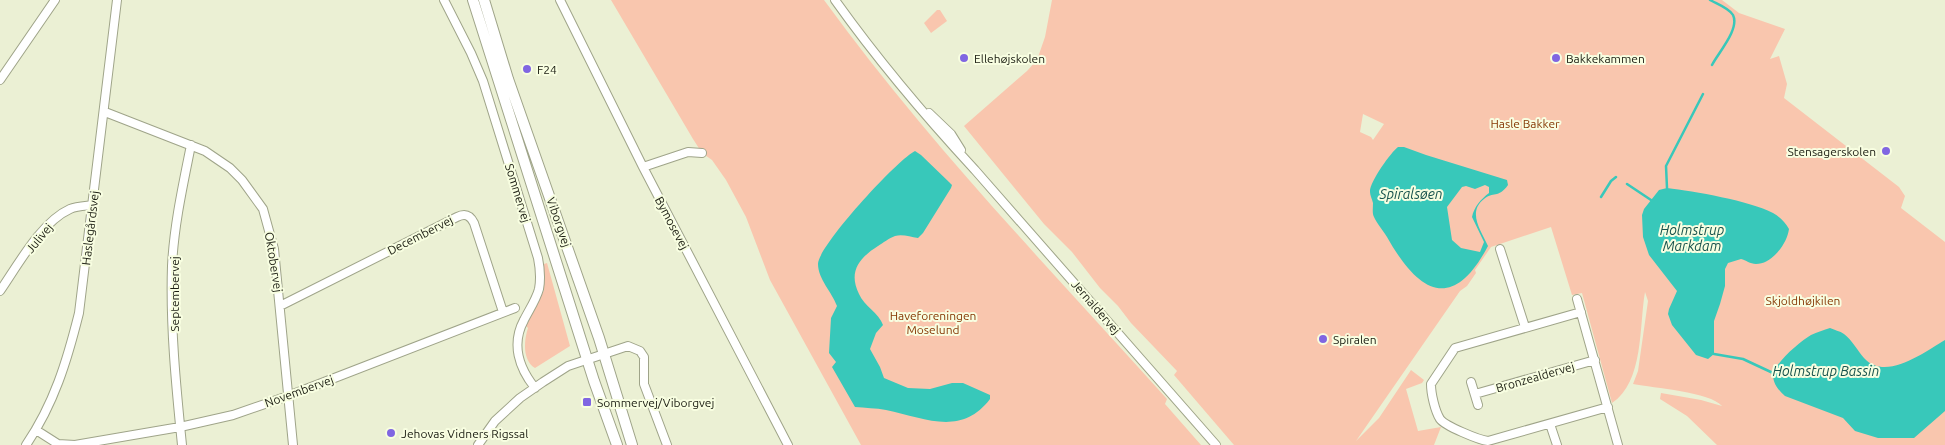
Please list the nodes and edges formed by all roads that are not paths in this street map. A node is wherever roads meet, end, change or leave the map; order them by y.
1 (55, 0) edge
2 (117, 0) edge
3 (444, 0) edge
4 (473, 0) edge
5 (484, 0) edge
6 (560, 0) edge
7 (835, 0) edge
8 (0, 80) edge
9 (105, 112) junction
10 (191, 145) junction
11 (702, 153) dead end
12 (643, 167) junction
13 (93, 205) junction
14 (1500, 249) dead end
15 (0, 291) edge
16 (1577, 299) dead end
17 (280, 306) junction
18 (515, 308) dead end
19 (503, 312) junction
20 (1581, 312) junction
21 (1525, 327) junction
22 (604, 353) junction
23 (587, 359) junction
24 (1595, 360) junction
25 (1472, 382) dead end
26 (534, 388) junction
27 (1475, 394) junction
28 (288, 396) junction
29 (1478, 405) dead end
30 (1608, 407) junction
31 (1550, 424) junction
32 (180, 427) junction
33 (36, 430) junction
34 (26, 445) edge
35 (75, 445) edge
36 (182, 445) edge
37 (292, 445) edge
38 (478, 445) edge
39 (617, 445) edge
40 (632, 445) edge
41 (667, 445) edge
42 (788, 445) edge
43 (1216, 445) edge
44 (1557, 445) edge
45 (1618, 445) edge

1 - 8 street
2 - 9 street, Haslegårdsvej
3 - 26 street, Sommervej
4 - 23 main road, Viborgvej
5 - 22 main road, Viborgvej
6 - 12 street, Bymosevej
7 - 43 street, Jernaldervej
9 - 10 street, Oktobervej
9 - 13 street, Haslegårdsvej
10 - 17 street, Oktobervej
10 - 32 street, Septembervej
11 - 12 street
12 - 42 street, Bymosevej
13 - 15 street, Julivej
13 - 33 street, Haslegårdsvej
14 - 21 street
16 - 20 street
17 - 19 street, Decembervej
17 - 28 street, Oktobervej
18 - 19 street, Novembervej
19 - 28 street, Novembervej
20 - 21 street
20 - 24 street
21 - 31 street
22 - 23 street
22 - 40 main road, Viborgvej
22 - 41 street
23 - 26 street
23 - 39 main road, Viborgvej
24 - 27 street, Bronzealdervej
24 - 30 street
25 - 27 street
26 - 38 street
27 - 29 street
28 - 32 street, Novembervej
28 - 37 street, Oktobervej
30 - 31 street
30 - 45 street
31 - 44 street
32 - 35 street, Novembervej
32 - 36 street, Septembervej
33 - 34 street, Haslegårdsvej
33 - 35 street, Novembervej

